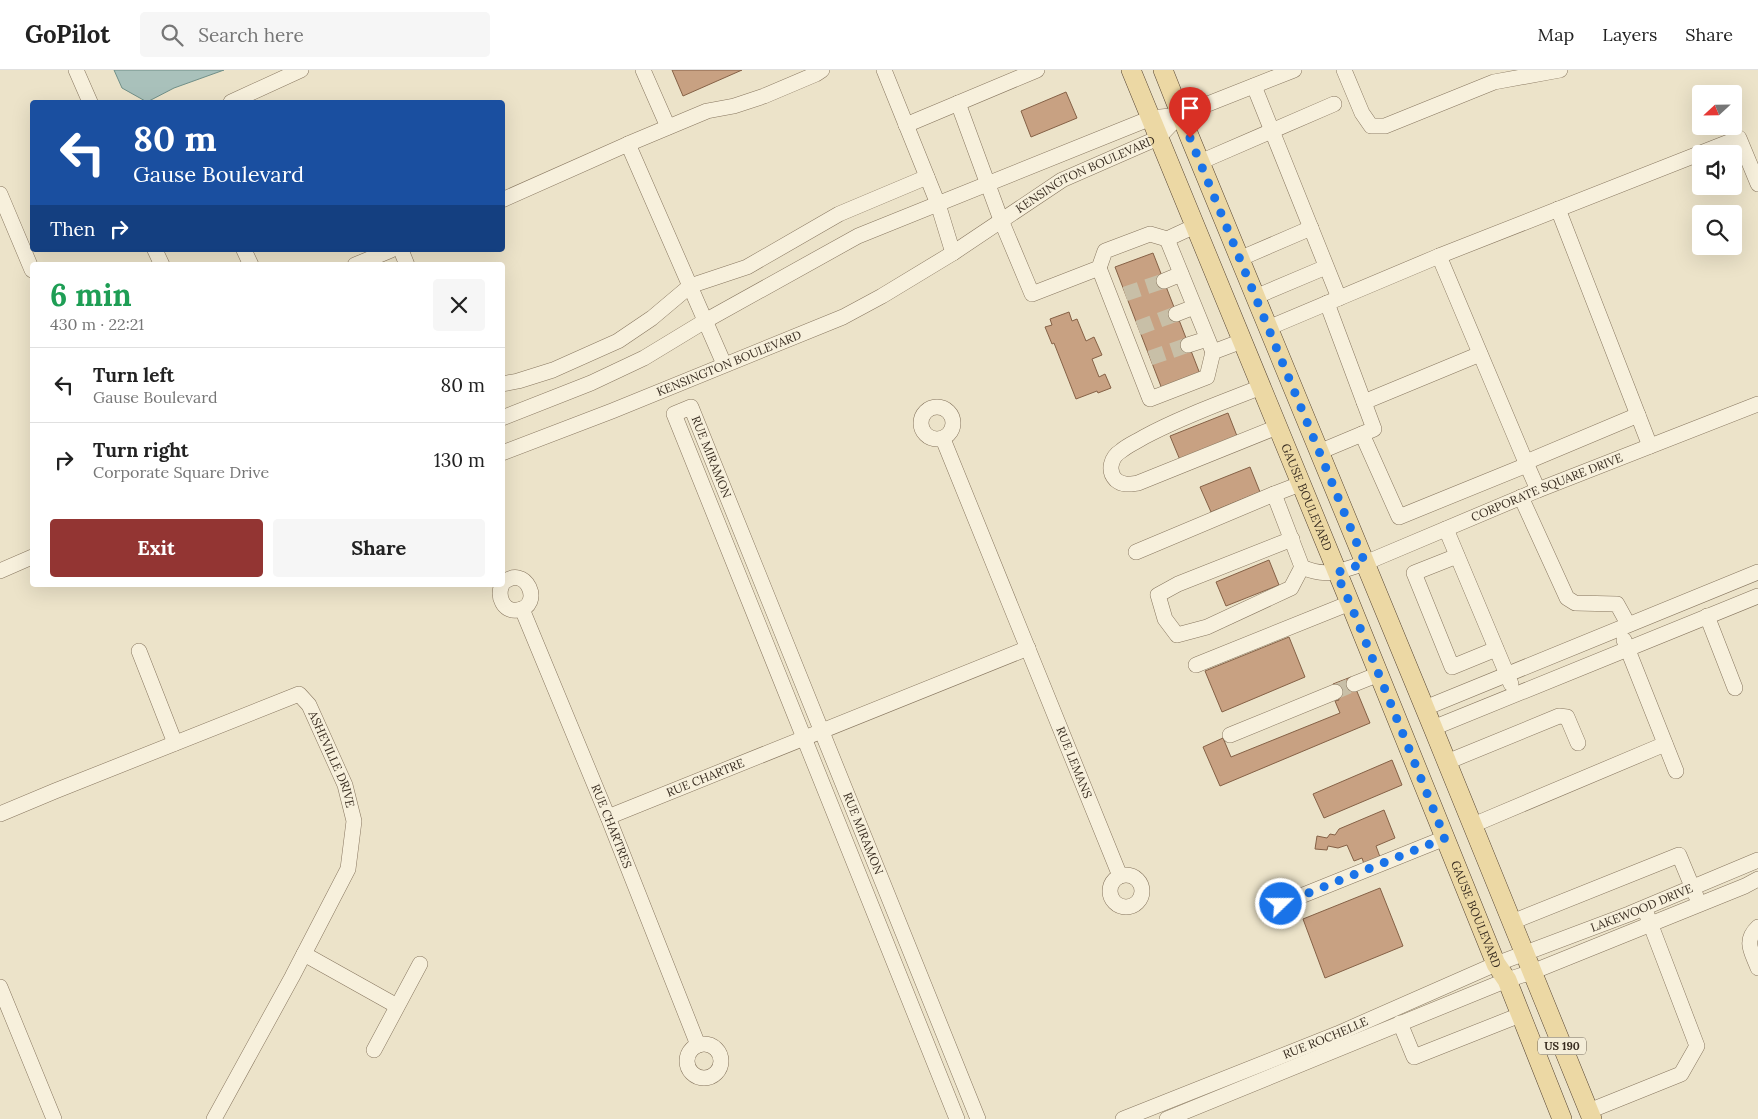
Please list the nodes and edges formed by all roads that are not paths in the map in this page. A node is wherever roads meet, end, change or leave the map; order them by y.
1 (76, 70) edge
2 (301, 70) edge
3 (642, 70) edge
4 (822, 70) edge
5 (884, 70) edge
6 (1037, 70) edge
7 (1130, 70) edge
8 (1164, 70) edge
9 (1294, 70) edge
10 (1344, 70) edge
11 (1560, 70) edge
12 (1254, 86) junction
13 (89, 100) edge
14 (234, 100) edge
15 (958, 103) junction
16 (1334, 104) dead end
17 (1180, 114) junction
18 (1151, 118) junction
19 (906, 125) junction
20 (668, 127) junction
21 (1271, 130) junction
22 (1158, 138) junction
23 (628, 144) junction
24 (1200, 162) junction
25 (927, 177) junction
26 (987, 184) junction
27 (1758, 184) edge
28 (0, 194) edge
29 (505, 199) edge
30 (938, 204) junction
31 (1558, 209) junction
32 (1001, 220) junction
33 (1195, 226) junction
34 (1311, 228) junction
35 (1167, 239) junction
36 (386, 252) edge
37 (953, 253) junction
38 (1439, 256) junction
39 (1240, 258) junction
40 (362, 262) edge
41 (30, 265) edge
42 (1326, 267) junction
43 (1099, 268) junction
44 (1181, 274) junction
45 (1164, 281) tunnel mouth
46 (690, 286) junction
47 (1255, 296) junction
48 (1333, 301) junction
49 (1194, 307) junction
50 (1176, 314) tunnel mouth
51 (705, 321) junction
52 (1268, 328) junction
53 (1242, 341) junction
54 (1188, 345) tunnel mouth
55 (1210, 346) junction
56 (1480, 354) junction
57 (724, 364) junction
58 (505, 383) edge
59 (1260, 388) junction
60 (1364, 402) junction
61 (1758, 404) edge
62 (1638, 416) junction
63 (505, 417) edge
64 (1277, 427) junction
65 (1362, 434) junction
66 (943, 439) dead end
67 (1650, 446) junction
68 (505, 452) edge
69 (1319, 452) junction
70 (1527, 463) junction
71 (1300, 484) junction
72 (1538, 490) junction
73 (1274, 494) junction
74 (1521, 497) junction
75 (1446, 529) junction
76 (1292, 539) junction
77 (1136, 552) dead end
78 (1457, 556) junction
79 (30, 558) edge
80 (1365, 563) junction
81 (1302, 566) junction
82 (0, 570) edge
83 (1758, 572) edge
84 (1336, 573) junction
85 (505, 582) edge
86 (502, 587) edge
87 (1757, 600) edge
88 (1350, 603) junction
89 (522, 608) junction
90 (1707, 616) junction
91 (1624, 626) junction
92 (1028, 648) junction
93 (1496, 649) junction
94 (1627, 649) junction
95 (139, 651) dead end
96 (1196, 665) dead end
97 (1379, 674) junction
98 (1507, 674) junction
99 (1354, 684) tunnel mouth
100 (1735, 688) dead end
101 (1336, 692) tunnel mouth
102 (1515, 694) junction
103 (1425, 708) junction
104 (1433, 728) junction
105 (822, 730) junction
106 (1230, 735) dead end
107 (804, 738) junction
108 (175, 743) junction
109 (1578, 743) dead end
110 (1665, 744) junction
111 (1447, 762) junction
112 (1676, 770) dead end
113 (0, 814) edge
114 (608, 817) junction
115 (1473, 825) junction
116 (1445, 838) junction
117 (1758, 860) edge
118 (1120, 876) dead end
119 (1758, 879) edge
120 (1692, 887) junction
121 (1281, 904) dead end
122 (1700, 904) junction
123 (1645, 907) junction
124 (1512, 922) junction
125 (1650, 924) junction
126 (1758, 927) edge
127 (1525, 953) junction
128 (304, 954) junction
129 (420, 964) dead end
130 (1496, 964) junction
131 (1758, 968) edge
132 (1532, 972) junction
133 (1506, 980) junction
134 (0, 987) edge
135 (397, 1006) junction
136 (1520, 1015) junction
137 (1400, 1023) junction
138 (698, 1045) dead end
139 (374, 1050) dead end
140 (1269, 1069) junction
141 (1591, 1115) edge
142 (54, 1119) edge
143 (214, 1119) edge
144 (957, 1119) edge
145 (978, 1119) edge
146 (1122, 1119) edge
147 (1167, 1119) edge
148 (1562, 1119) edge

1 - 13 street
2 - 14 street
3 - 20 street
4 - 20 street
5 - 19 street
6 - 15 street
7 - 18 main road, GAUSE BOULEVARD / US 190
8 - 17 main road, US 190
9 - 12 street
10 - 11 street
12 - 17 street
12 - 21 street
15 - 19 street
15 - 26 street
16 - 21 street
17 - 18 street, KENSINGTON BOULEVARD
17 - 22 street, KENSINGTON BOULEVARD
17 - 24 main road, US 190
18 - 22 main road, GAUSE BOULEVARD / US 190
18 - 26 street, KENSINGTON BOULEVARD
19 - 25 street
20 - 23 street
21 - 24 street
21 - 34 street
22 - 32 street, KENSINGTON BOULEVARD
22 - 33 main road, GAUSE BOULEVARD / US 190
23 - 29 street
23 - 46 street
24 - 39 main road, US 190
25 - 30 street
25 - 46 street
26 - 30 street, KENSINGTON BOULEVARD
26 - 32 street
27 - 31 street
28 - 41 street
30 - 37 street
30 - 51 street, KENSINGTON BOULEVARD
31 - 38 street
31 - 62 street
32 - 37 street, KENSINGTON BOULEVARD
32 - 43 street
33 - 35 street
33 - 53 main road, GAUSE BOULEVARD / US 190
34 - 39 street
34 - 42 street
35 - 43 street
35 - 44 street
36 - 40 street
37 - 57 street, KENSINGTON BOULEVARD
38 - 48 street
38 - 56 street
39 - 47 main road, US 190
42 - 47 street
42 - 48 street
43 - 55 street
44 - 45 street
44 - 49 street
46 - 51 street
46 - 58 street
47 - 52 main road, US 190
48 - 52 street
48 - 60 street
49 - 50 street
49 - 55 street
51 - 57 street
51 - 63 street, KENSINGTON BOULEVARD
52 - 69 main road, US 190
53 - 55 street
53 - 59 main road, GAUSE BOULEVARD / US 190
54 - 55 street
56 - 60 street
56 - 70 street
57 - 68 street, KENSINGTON BOULEVARD
59 - 64 main road, GAUSE BOULEVARD / US 190
59 - 64 street
60 - 65 street
61 - 67 street, CORPORATE SQUARE DRIVE
62 - 67 street
62 - 70 street
64 - 71 main road, GAUSE BOULEVARD / US 190
65 - 69 street
65 - 70 street
66 - 92 street, RUE LEMANS
67 - 72 street, CORPORATE SQUARE DRIVE
69 - 80 main road, US 190
70 - 72 street
71 - 73 street
71 - 84 main road, GAUSE BOULEVARD / US 190
72 - 74 street, CORPORATE SQUARE DRIVE
73 - 76 street
73 - 77 street
74 - 75 street, CORPORATE SQUARE DRIVE
74 - 91 street
75 - 78 street
75 - 80 street, CORPORATE SQUARE DRIVE
76 - 81 street
76 - 81 street
78 - 93 street
78 - 93 street
79 - 82 street
80 - 84 street, CORPORATE SQUARE DRIVE
80 - 103 main road, US 190
81 - 84 street
83 - 91 street
84 - 88 main road, GAUSE BOULEVARD / US 190
85 - 89 street
86 - 89 street
87 - 90 street
88 - 96 street
88 - 97 main road, GAUSE BOULEVARD / US 190
89 - 114 street, RUE CHARTRES
90 - 94 street
90 - 100 street
91 - 94 street
91 - 98 street
92 - 105 street
92 - 118 street, RUE LEMANS
93 - 98 street
94 - 102 street
94 - 110 street
95 - 108 street
97 - 99 street
97 - 116 main road, GAUSE BOULEVARD / US 190
98 - 102 street
98 - 103 street
101 - 106 street
102 - 104 street
103 - 104 main road, US 190
104 - 111 main road, US 190
105 - 107 street
105 - 107 street, RUE MIRAMON
105 - 145 street, RUE MIRAMON
107 - 114 street, RUE CHARTRE
107 - 144 street, RUE MIRAMON
108 - 113 street, ASHEVILLE DRIVE
108 - 128 street, ASHEVILLE DRIVE
109 - 111 street
110 - 112 street
110 - 115 street
111 - 115 main road, US 190
114 - 138 street, RUE CHARTRES
115 - 124 main road, US 190
116 - 121 street
116 - 130 main road, GAUSE BOULEVARD / US 190
117 - 120 street, LAKEWOOD DRIVE
119 - 122 street, LAKEWOOD DRIVE
120 - 122 street
120 - 123 street, LAKEWOOD DRIVE
120 - 124 street
122 - 125 street, LAKEWOOD DRIVE
123 - 125 street
123 - 127 street, LAKEWOOD DRIVE
124 - 127 main road, US 190
125 - 132 street, LAKEWOOD DRIVE
125 - 141 street
126 - 131 street
127 - 130 street, RUE ROCHELLE
127 - 132 main road, US 190
128 - 135 street
128 - 143 street, ASHEVILLE DRIVE
129 - 135 street
130 - 133 main road, GAUSE BOULEVARD / US 190
130 - 140 street, RUE ROCHELLE
132 - 133 street, RUE ROCHELLE
132 - 141 main road, US 190
133 - 136 main road, GAUSE BOULEVARD / US 190
133 - 137 street, RUE ROCHELLE
134 - 142 street
135 - 139 street
136 - 137 street
136 - 148 main road, GAUSE BOULEVARD / US 190
137 - 140 street, RUE ROCHELLE
140 - 146 street, RUE ROCHELLE
140 - 147 street, RUE ROCHELLE

